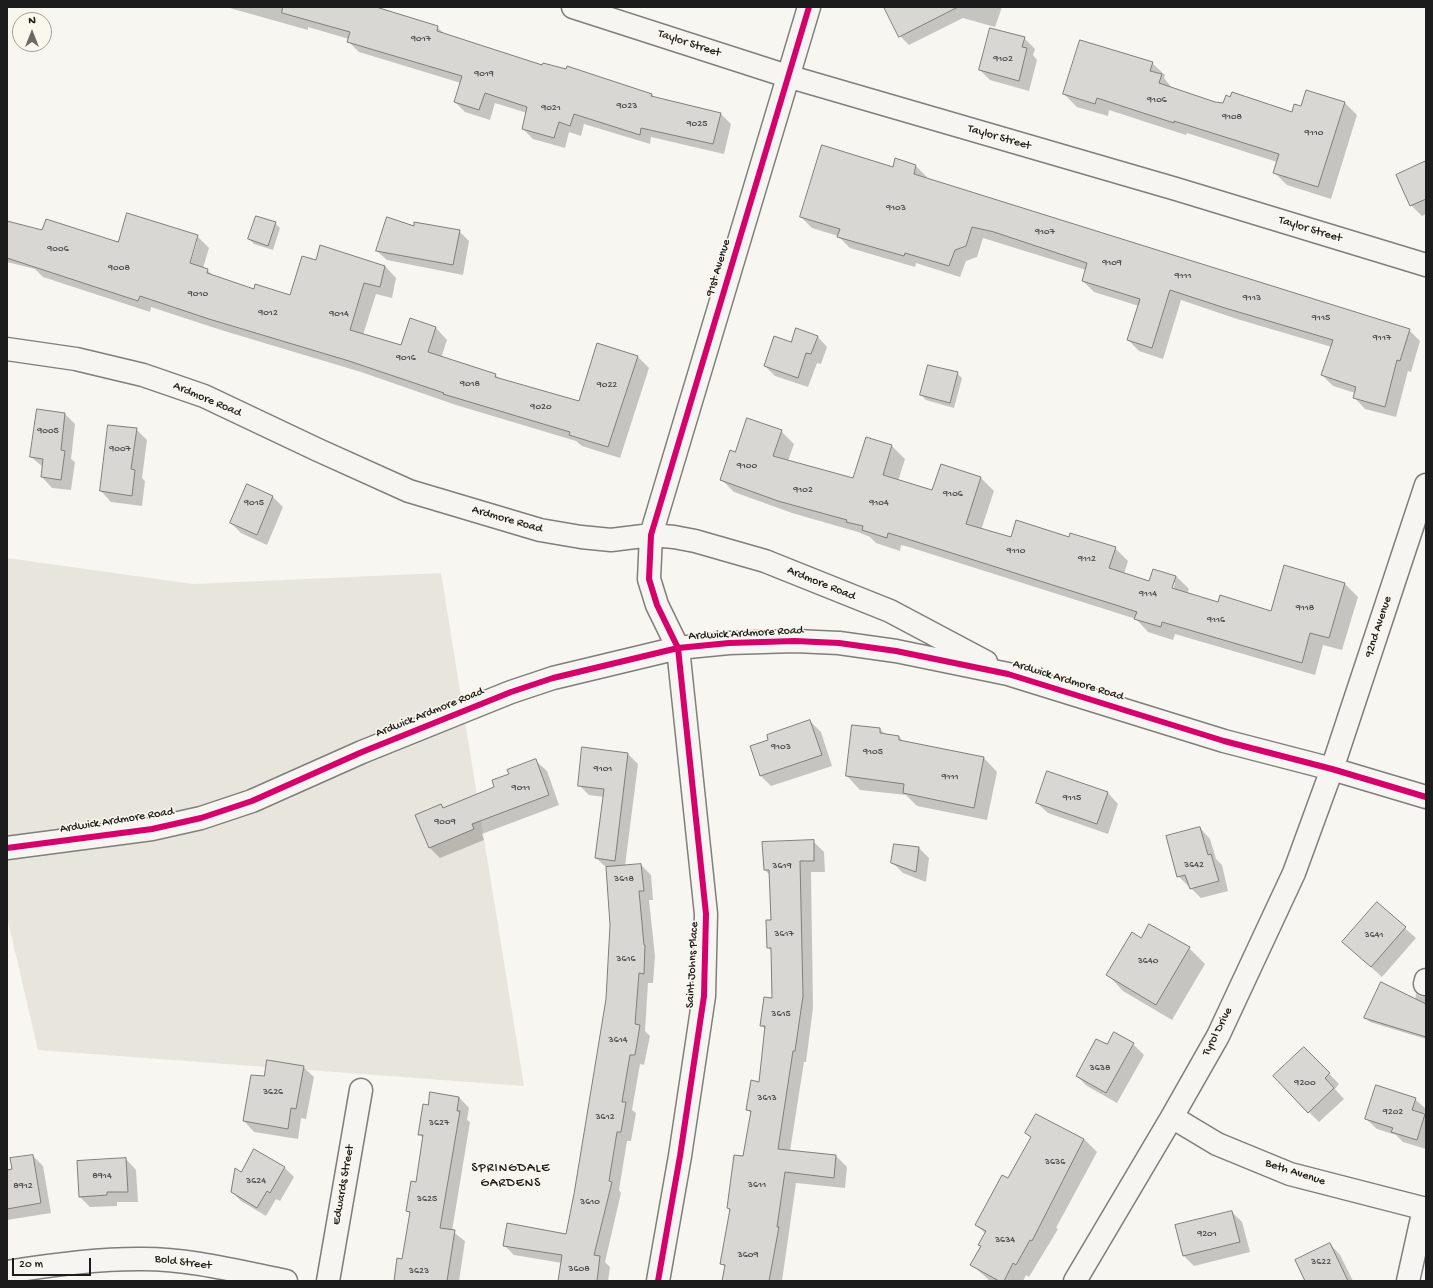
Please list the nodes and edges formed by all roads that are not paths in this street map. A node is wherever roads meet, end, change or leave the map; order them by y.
1 (573, 7) edge
2 (809, 7) edge
3 (788, 76) junction
4 (1426, 265) edge
5 (7, 349) edge
6 (1426, 485) edge
7 (651, 535) junction
8 (678, 648) junction
9 (1008, 674) junction
10 (1332, 770) junction
11 (1426, 797) edge
12 (7, 848) edge
13 (361, 1090) dead end
14 (1172, 1117) junction
15 (1425, 1209) edge
16 (7, 1272) edge
17 (286, 1281) edge
18 (328, 1281) edge
19 (658, 1281) edge
20 (1075, 1281) edge
21 (1408, 1281) edge

1 - 3 street, Taylor Street
2 - 3 street, 91st Avenue
3 - 4 street, Taylor Street
3 - 7 street, 91st Avenue
5 - 7 street, Ardmore Road
6 - 10 street, 92nd Avenue
7 - 8 street, 91st Avenue
7 - 9 street, Ardmore Road
8 - 9 street, Ardwick Ardmore Road
8 - 12 street, Ardwick Ardmore Road
8 - 19 street, Saint Johns Place
9 - 10 street, Ardwick Ardmore Road
10 - 11 street, Ardwick Ardmore Road
10 - 14 street, Tyrol Drive
13 - 18 street, Edwards Street
14 - 15 street, Beth Avenue
14 - 20 street, Tyrol Drive
15 - 21 street
16 - 17 street, Bold Street

